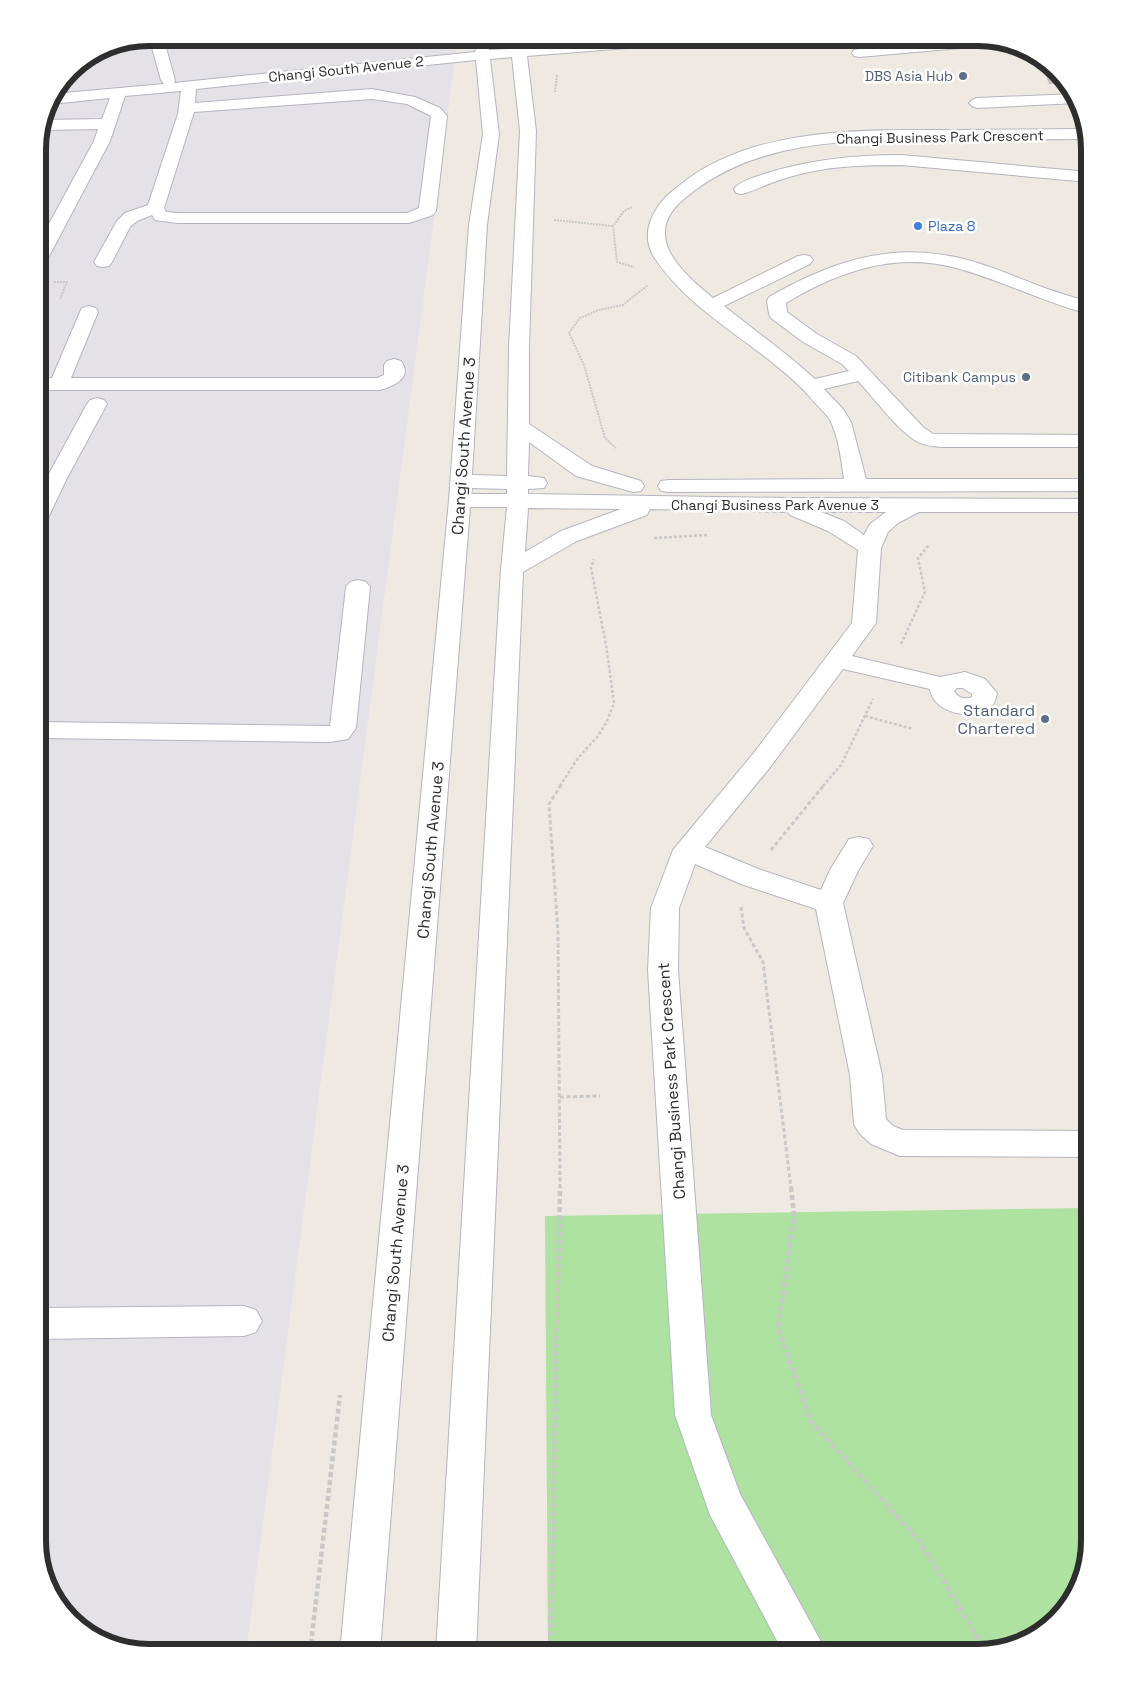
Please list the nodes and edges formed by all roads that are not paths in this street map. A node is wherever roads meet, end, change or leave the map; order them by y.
1 (159, 46) edge
2 (187, 46) edge
3 (439, 46) edge
4 (531, 46) edge
5 (554, 46) edge
6 (938, 46) edge
7 (517, 48) junction
8 (483, 51) junction
9 (420, 53) junction
10 (859, 53) dead end
11 (194, 73) junction
12 (168, 80) junction
13 (67, 88) edge
14 (119, 93) junction
15 (1064, 94) edge
16 (60, 98) edge
17 (977, 102) dead end
18 (187, 108) junction
19 (109, 124) junction
20 (49, 126) edge
21 (1030, 134) junction
22 (1080, 134) edge
23 (1053, 156) junction
24 (1081, 161) edge
25 (1028, 170) junction
26 (1081, 175) edge
27 (742, 189) dead end
28 (155, 208) junction
29 (46, 245) edge
30 (804, 260) dead end
31 (104, 262) dead end
32 (1081, 305) edge
33 (710, 306) junction
34 (89, 312) dead end
35 (394, 365) dead end
36 (862, 374) junction
37 (46, 384) edge
38 (59, 384) junction
39 (811, 386) junction
40 (97, 404) dead end
41 (520, 426) junction
42 (1081, 441) edge
43 (856, 484) junction
44 (1081, 485) edge
45 (633, 486) junction
46 (461, 491) junction
47 (518, 492) junction
48 (46, 499) edge
49 (657, 504) junction
50 (915, 505) junction
51 (1081, 505) edge
52 (788, 506) junction
53 (870, 548) junction
54 (512, 569) junction
55 (358, 587) dead end
56 (837, 660) junction
57 (944, 685) dead end
58 (46, 730) edge
59 (860, 846) dead end
60 (687, 850) junction
61 (829, 903) junction
62 (1081, 1144) edge
63 (244, 1321) dead end
64 (46, 1324) edge
65 (361, 1644) edge
66 (456, 1644) edge
67 (801, 1644) edge

1 - 12 street
2 - 11 street
3 - 9 street
4 - 7 street, Changi South Avenue 2
5 - 7 street, Changi South Avenue 2
6 - 10 street
7 - 8 street, Changi South Avenue 2
7 - 41 street
8 - 9 street, Changi South Avenue 2
8 - 11 street, Changi South Avenue 2
8 - 46 street, Changi South Avenue 3
9 - 11 street, Changi South Avenue 2
11 - 12 street, Changi South Avenue 2
11 - 14 street, Changi South Avenue 2
11 - 18 street
12 - 13 street, Changi South Avenue 2
14 - 16 street, Changi South Avenue 2
14 - 19 street
15 - 17 street
18 - 28 street
18 - 28 street
19 - 20 street
19 - 29 street
21 - 22 street, Changi Business Park Crescent
21 - 23 street
21 - 33 street, Changi Business Park Crescent
23 - 24 street
23 - 25 street
25 - 26 street
25 - 27 street
28 - 31 street
30 - 33 street
32 - 36 street
33 - 39 street, Changi Business Park Crescent
34 - 38 street
35 - 38 street
36 - 39 street
36 - 42 street
37 - 38 street
39 - 43 street, Changi Business Park Crescent
40 - 48 street
41 - 45 street
41 - 47 street
43 - 44 street, Changi Business Park Avenue 3
43 - 45 street, Changi Business Park Avenue 3
45 - 47 street, Changi Business Park Avenue 3
46 - 47 street, Changi Business Park Avenue 3
46 - 65 street, Changi South Avenue 3
47 - 49 street, Changi Business Park Avenue 3
47 - 54 street
49 - 52 street, Changi Business Park Avenue 3
49 - 54 street
50 - 51 street, Changi Business Park Avenue 3
50 - 52 street, Changi Business Park Avenue 3
50 - 53 street, Changi Business Park Crescent
52 - 53 street
53 - 56 street, Changi Business Park Crescent
54 - 66 street
55 - 58 street
56 - 57 street
56 - 60 street, Changi Business Park Crescent
59 - 61 street
60 - 61 street
60 - 67 street, Changi Business Park Crescent
61 - 62 street
63 - 64 street

